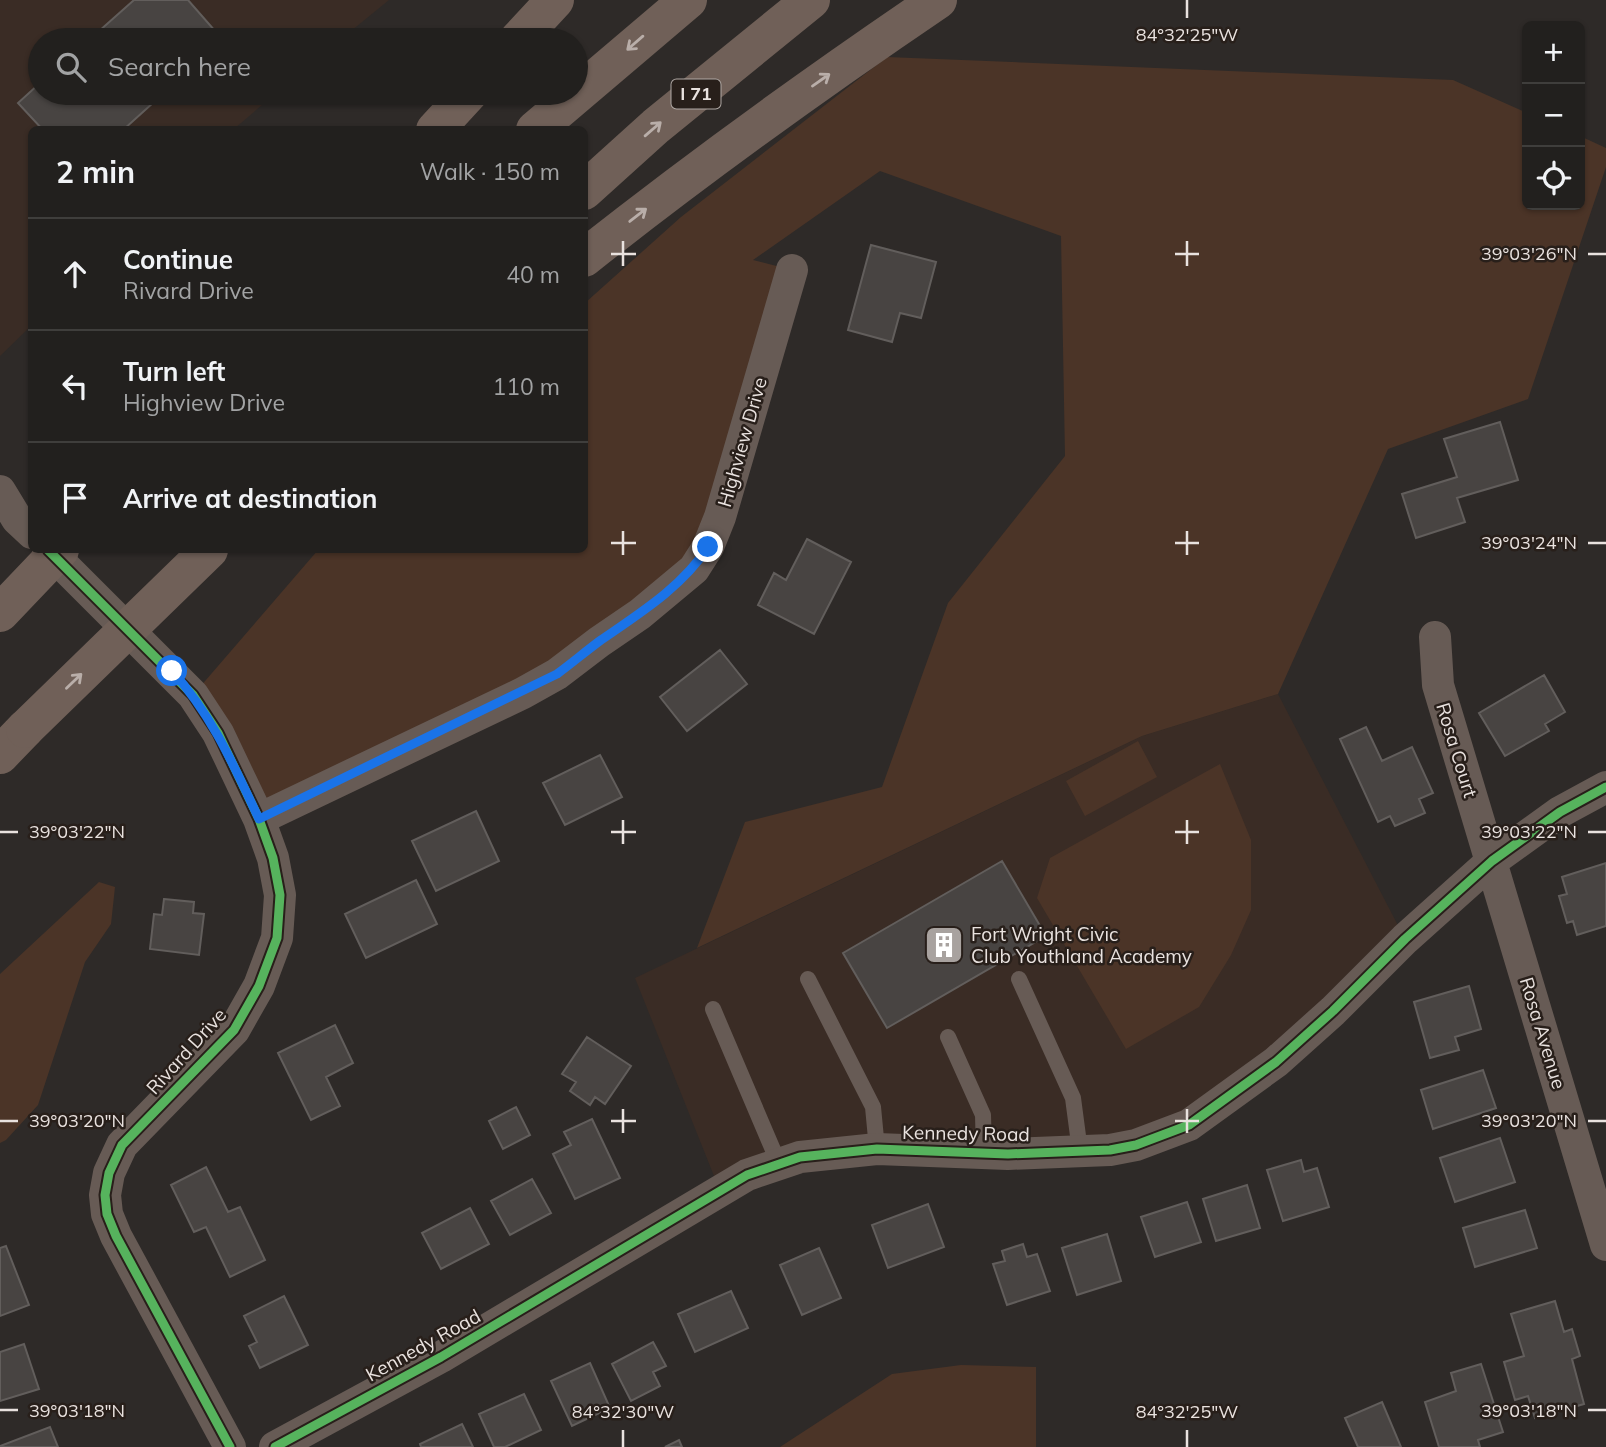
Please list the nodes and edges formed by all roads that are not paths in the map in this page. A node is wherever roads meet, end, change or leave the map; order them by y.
1 (555, 0) edge
2 (688, 0) edge
3 (811, 0) edge
4 (938, 0) edge
5 (529, 28) edge
6 (588, 85) edge
7 (458, 105) edge
8 (564, 105) edge
9 (439, 126) edge
10 (540, 126) edge
11 (588, 187) edge
12 (588, 255) edge
13 (792, 270) dead end
14 (0, 491) edge
15 (28, 529) edge
16 (51, 553) edge
17 (58, 553) edge
18 (206, 553) edge
19 (0, 613) edge
20 (1435, 637) dead end
21 (13, 742) edge
22 (1606, 787) edge
23 (259, 819) junction
24 (1492, 861) junction
25 (808, 979) dead end
26 (1019, 979) dead end
27 (713, 1009) dead end
28 (948, 1037) dead end
29 (877, 1149) junction
30 (1080, 1151) junction
31 (984, 1153) junction
32 (779, 1164) junction
33 (1606, 1245) edge
34 (230, 1447) edge
35 (275, 1447) edge

1 - 5 highway
2 -> 6 highway
11 -> 3 highway, I 71
12 -> 4 highway
7 - 9 highway
8 -> 10 highway
13 - 23 street, Highview Drive
14 - 15 street
16 - 23 street, Rivard Drive
17 - 19 highway, bridge
21 -> 18 highway, bridge
20 - 24 street, Rosa Court
22 - 24 street, Kennedy Road
23 - 34 street, Rivard Drive
24 - 30 street, Kennedy Road
24 - 33 street, Rosa Avenue
25 - 29 lane
26 - 30 lane
27 - 32 lane
28 - 31 lane
29 - 31 street, Kennedy Road
29 - 32 street, Kennedy Road
30 - 31 street, Kennedy Road
32 - 35 street, Kennedy Road

